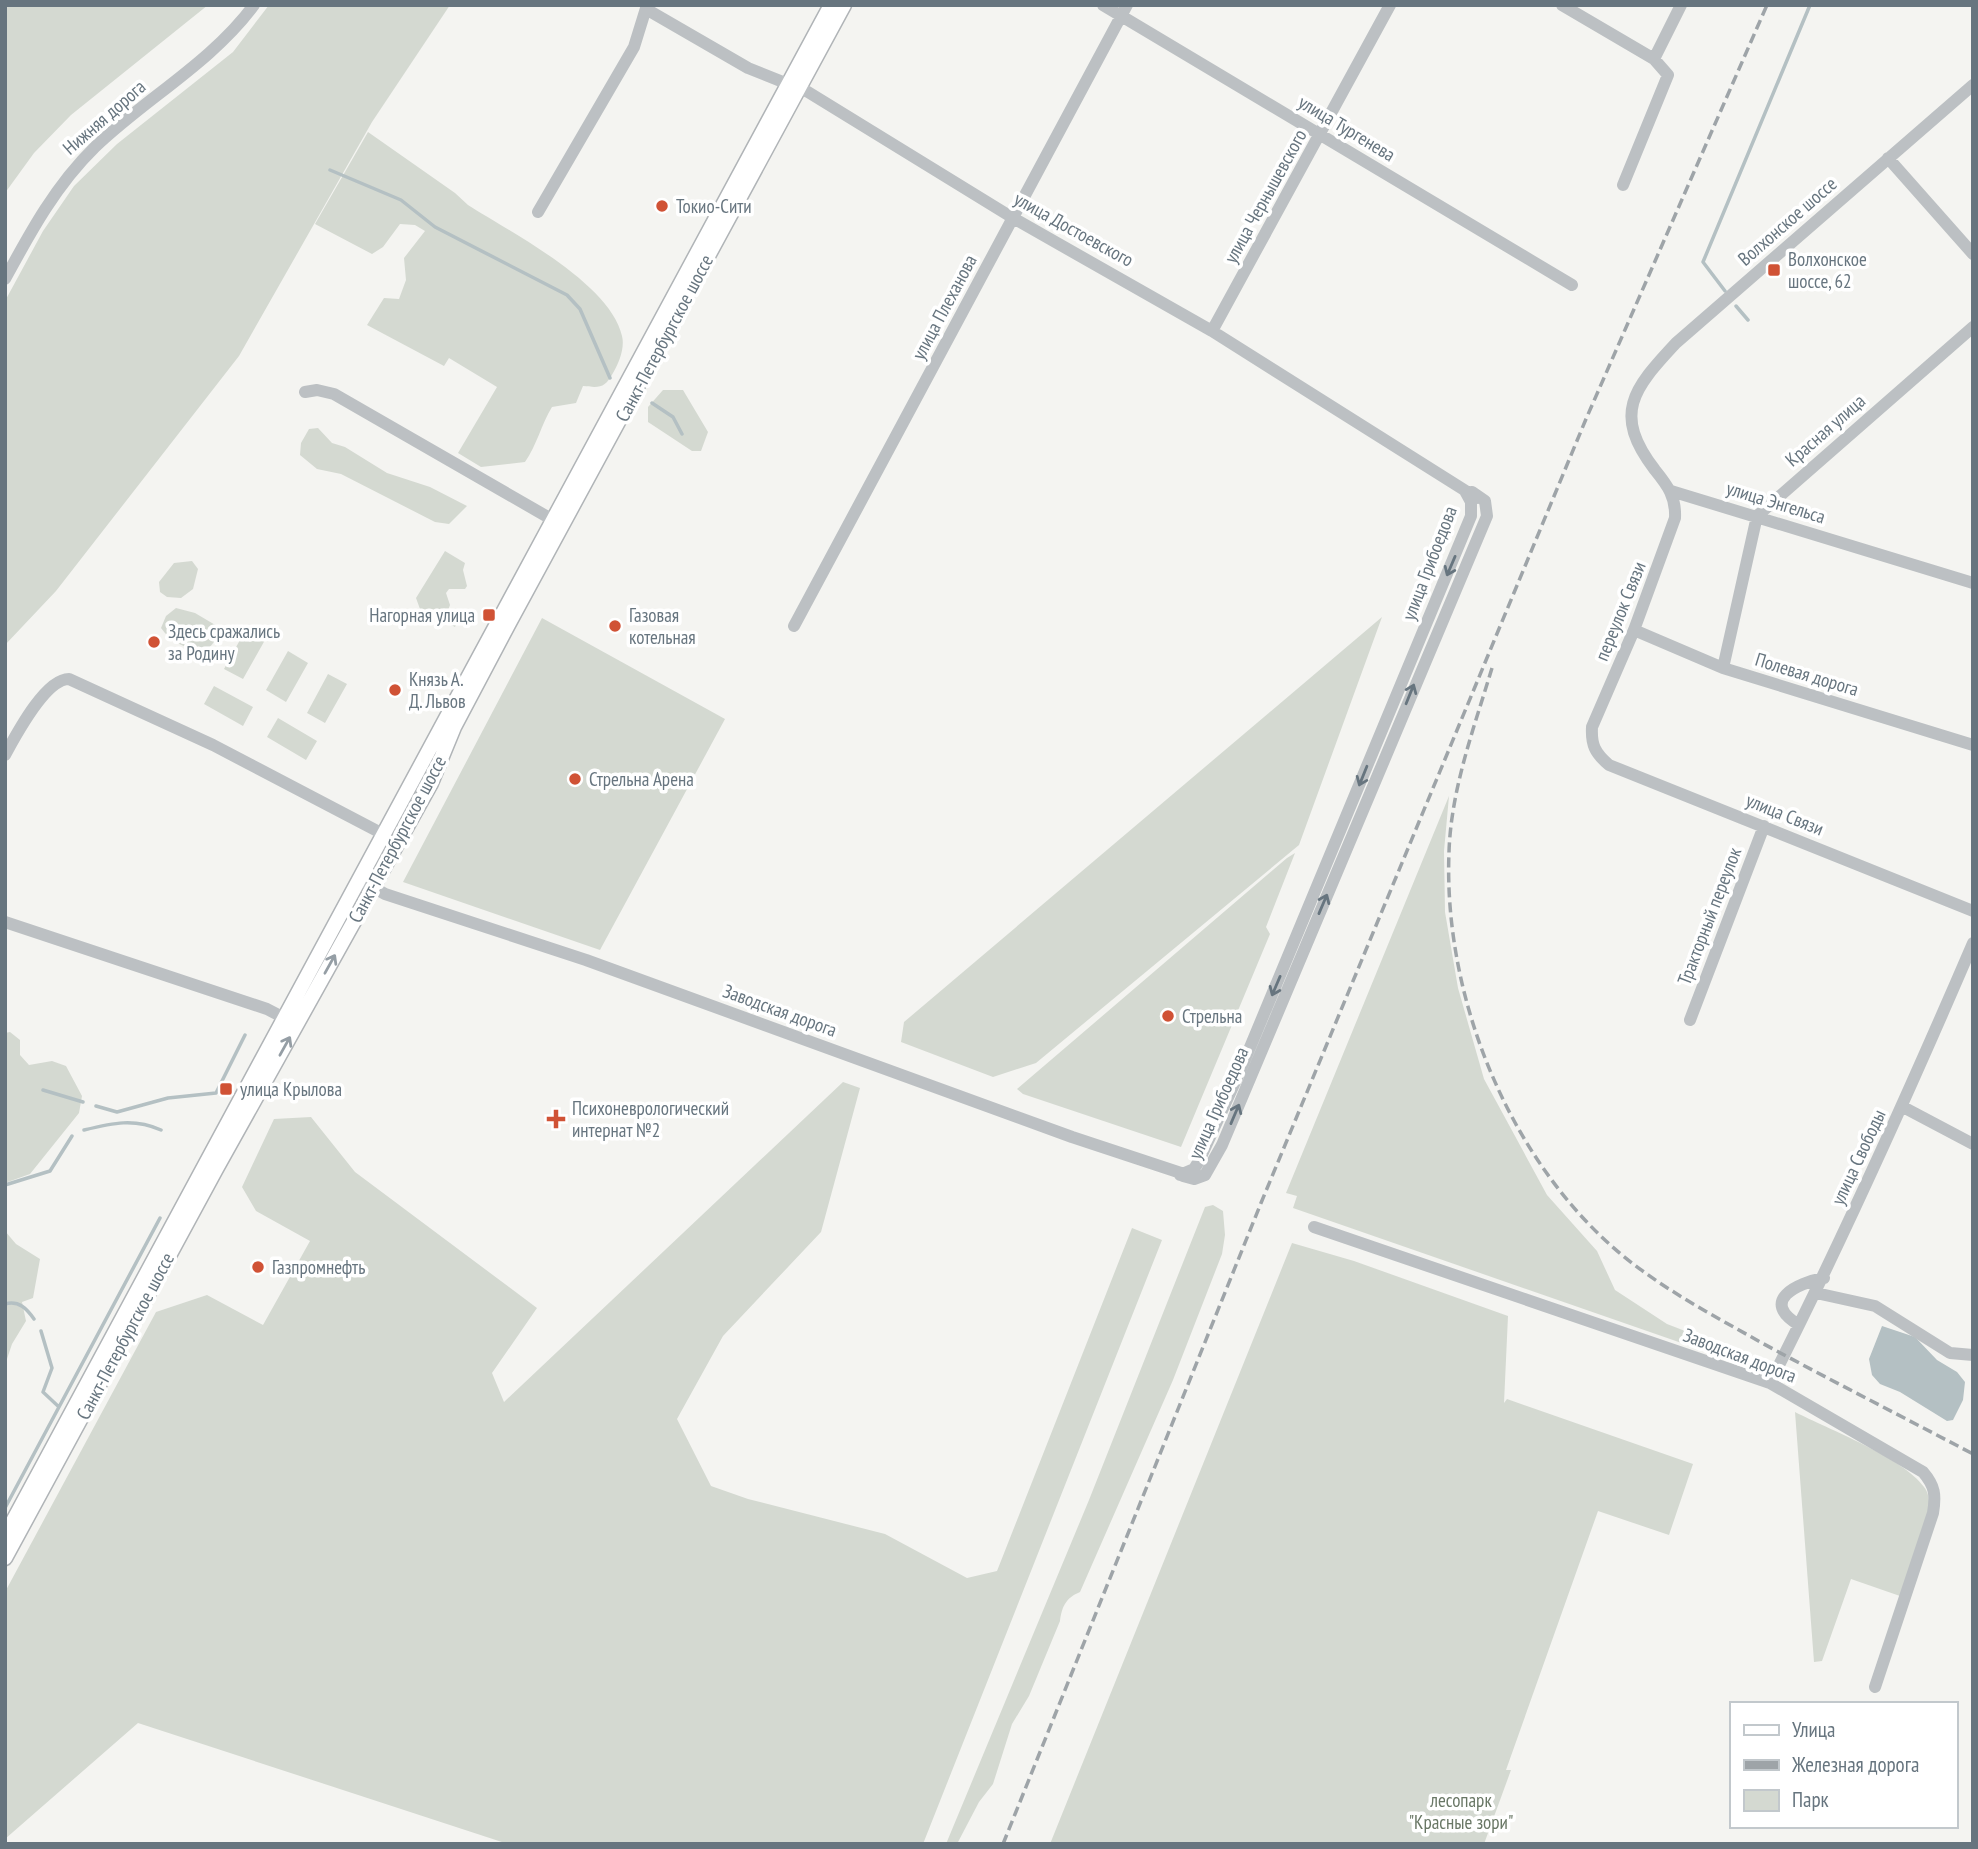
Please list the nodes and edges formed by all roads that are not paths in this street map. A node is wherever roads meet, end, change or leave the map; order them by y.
1 (254, 5) edge
2 (831, 5) edge
3 (844, 5) edge
4 (1103, 5) edge
5 (1390, 5) edge
6 (1562, 5) edge
7 (1681, 5) edge
8 (646, 7) edge
9 (1124, 11) edge
10 (1654, 59) junction
11 (1973, 85) edge
12 (793, 87) junction
13 (1321, 135) junction
14 (1888, 158) junction
15 (1623, 185) dead end
16 (538, 212) dead end
17 (1013, 218) junction
18 (1973, 254) edge
19 (5, 279) edge
20 (1572, 285) dead end
21 (1973, 327) edge
22 (1212, 331) junction
23 (305, 392) dead end
24 (1463, 488) junction
25 (1671, 491) junction
26 (1477, 498) dead end
27 (1757, 516) junction
28 (553, 520) junction
29 (1973, 583) edge
30 (794, 626) dead end
31 (1634, 630) junction
32 (1723, 667) junction
33 (1591, 743) joint
34 (1973, 745) edge
35 (5, 755) edge
36 (1764, 826) junction
37 (383, 834) junction
38 (358, 879) junction
39 (373, 887) junction
40 (1973, 911) edge
41 (5, 922) edge
42 (1973, 943) edge
43 (283, 1016) junction
44 (1690, 1020) dead end
45 (297, 1024) junction
46 (1903, 1107) junction
47 (1973, 1144) edge
48 (1185, 1175) joint
49 (1314, 1227) dead end
50 (1824, 1278) junction
51 (1816, 1293) junction
52 (1799, 1325) junction
53 (1973, 1355) edge
54 (1770, 1383) junction
55 (5, 1536) edge
56 (5, 1558) edge
57 (1875, 1687) dead end

1 - 19 street, Нижняя дорога
2 - 12 main road, Санкт-Петербургское шоссе
3 - 12 main road, Санкт-Петербургское шоссе
4 - 9 street, улица Тургенева
5 - 13 street, улица Чернышевского
6 - 10 street
7 - 10 street
8 - 12 street, улица Достоевского
8 - 16 street
9 - 13 street, улица Тургенева
9 - 17 street, улица Плеханова
10 - 15 street
11 - 14 street, Волхонское шоссе
12 - 17 street, улица Достоевского
12 - 28 main road, Санкт-Петербургское шоссе
12 - 39 main road, Санкт-Петербургское шоссе
13 - 20 street, улица Тургенева
13 - 22 street, улица Чернышевского
14 - 18 street
14 - 25 street, Волхонское шоссе
17 - 22 street, улица Достоевского
17 - 30 street, улица Плеханова
21 - 27 street, Красная улица
22 - 24 street, улица Достоевского
23 - 28 street
24 - 26 street, улица Достоевского
24 - 48 street, улица Грибоедова
25 - 27 street, улица Энгельса
25 - 31 street, переулок Связи
27 - 29 street, улица Энгельса
27 - 32 street
28 - 37 main road, Санкт-Петербургское шоссе
31 - 32 street, Полевая дорога
31 - 33 street, переулок Связи
32 - 34 street, Полевая дорога
33 - 36 street, улица Связи
35 - 37 street
36 - 40 street, улица Связи
36 - 44 street, Тракторный переулок
37 - 38 main road, Санкт-Петербургское шоссе
38 - 39 street, Заводская дорога
38 - 43 main road, Санкт-Петербургское шоссе
45 -> 39 main road, Санкт-Петербургское шоссе
39 - 48 street, Заводская дорога
41 - 43 street
42 - 46 street, улица Свободы
43 - 45 street
43 - 55 main road, Санкт-Петербургское шоссе
56 -> 45 main road, Санкт-Петербургское шоссе
46 - 47 street
46 - 50 street, улица Свободы
49 - 54 street, Заводская дорога
50 - 51 street, улица Свободы
50 - 52 street
51 - 52 street, улица Свободы
51 - 53 street
52 - 54 street, улица Свободы
54 - 57 street, Заводская дорога

